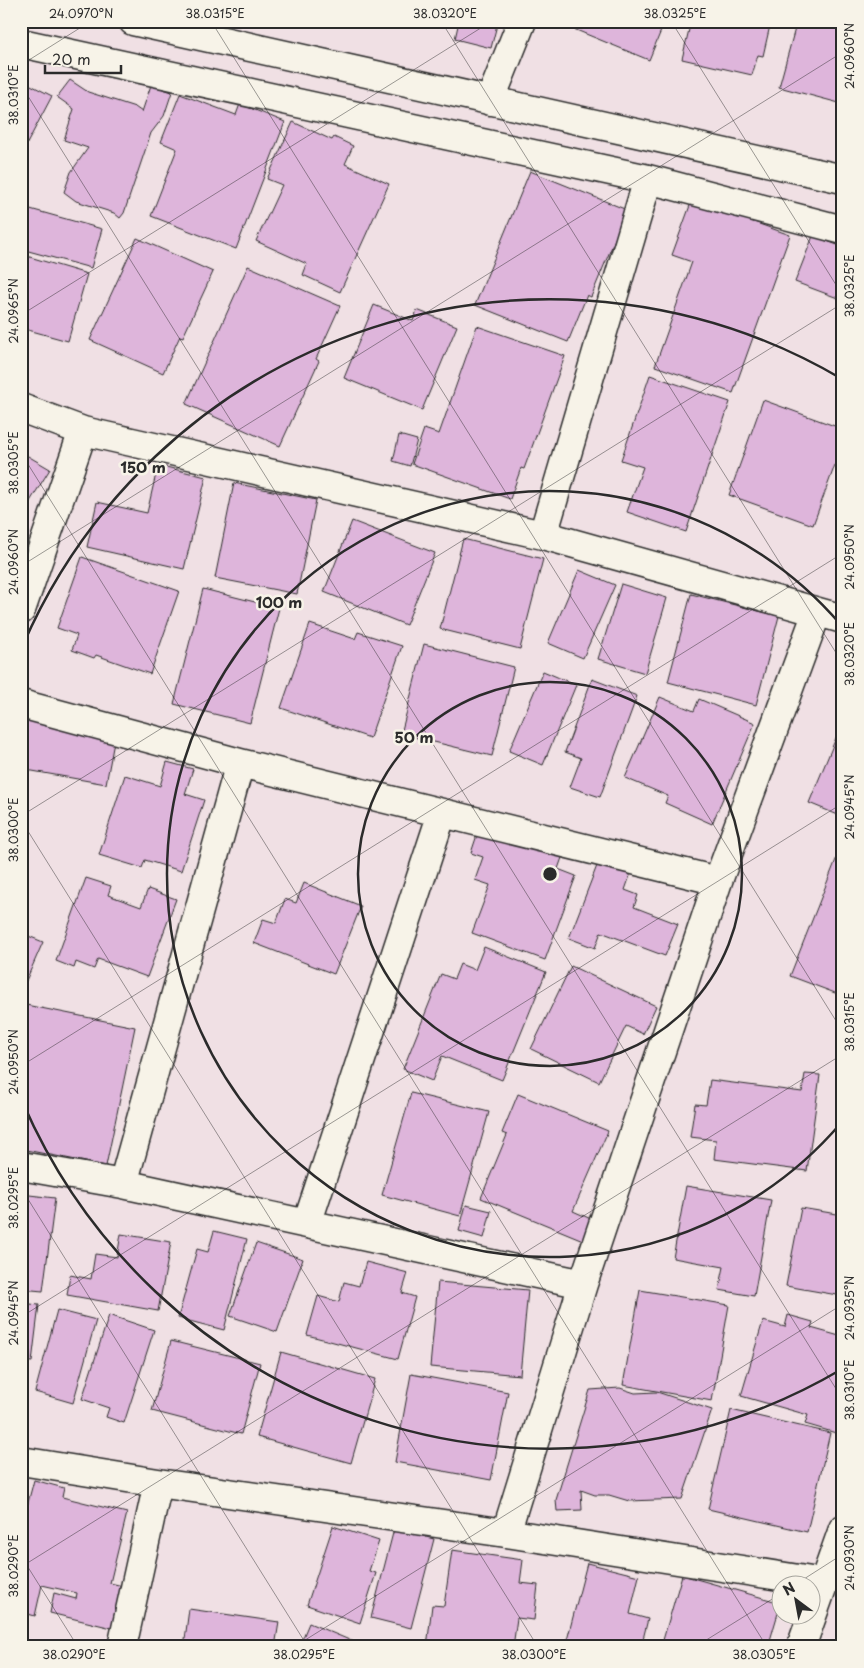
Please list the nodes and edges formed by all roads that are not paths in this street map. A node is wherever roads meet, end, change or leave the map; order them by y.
1 (133, 21) edge
2 (522, 21) edge
3 (212, 30) edge
4 (21, 43) edge
5 (490, 101) junction
6 (648, 179) junction
7 (843, 179) edge
8 (843, 230) edge
9 (21, 408) edge
10 (83, 432) junction
11 (543, 535) junction
12 (21, 610) edge
13 (817, 612) junction
14 (843, 619) edge
15 (21, 704) edge
16 (240, 763) junction
17 (442, 813) junction
18 (718, 881) junction
19 (21, 1166) edge
20 (123, 1184) junction
21 (308, 1224) junction
22 (583, 1284) junction
23 (21, 1461) edge
24 (158, 1483) junction
25 (843, 1529) edge
26 (506, 1533) junction
27 (824, 1583) junction
28 (122, 1647) edge
29 (801, 1647) edge

1 - 3 street
2 - 5 street
3 - 5 street
4 - 6 street
5 - 7 street
6 - 8 street
6 - 11 street
9 - 10 street
10 - 11 street
10 - 12 street
11 - 13 street
13 - 14 street
13 - 18 street
15 - 16 street
16 - 17 street
16 - 20 street
17 - 18 street
17 - 21 street
18 - 22 street
19 - 20 street
20 - 21 street
21 - 22 street
22 - 26 street
23 - 24 street
24 - 26 street
24 - 28 street
25 - 27 street
26 - 27 street
27 - 29 street

